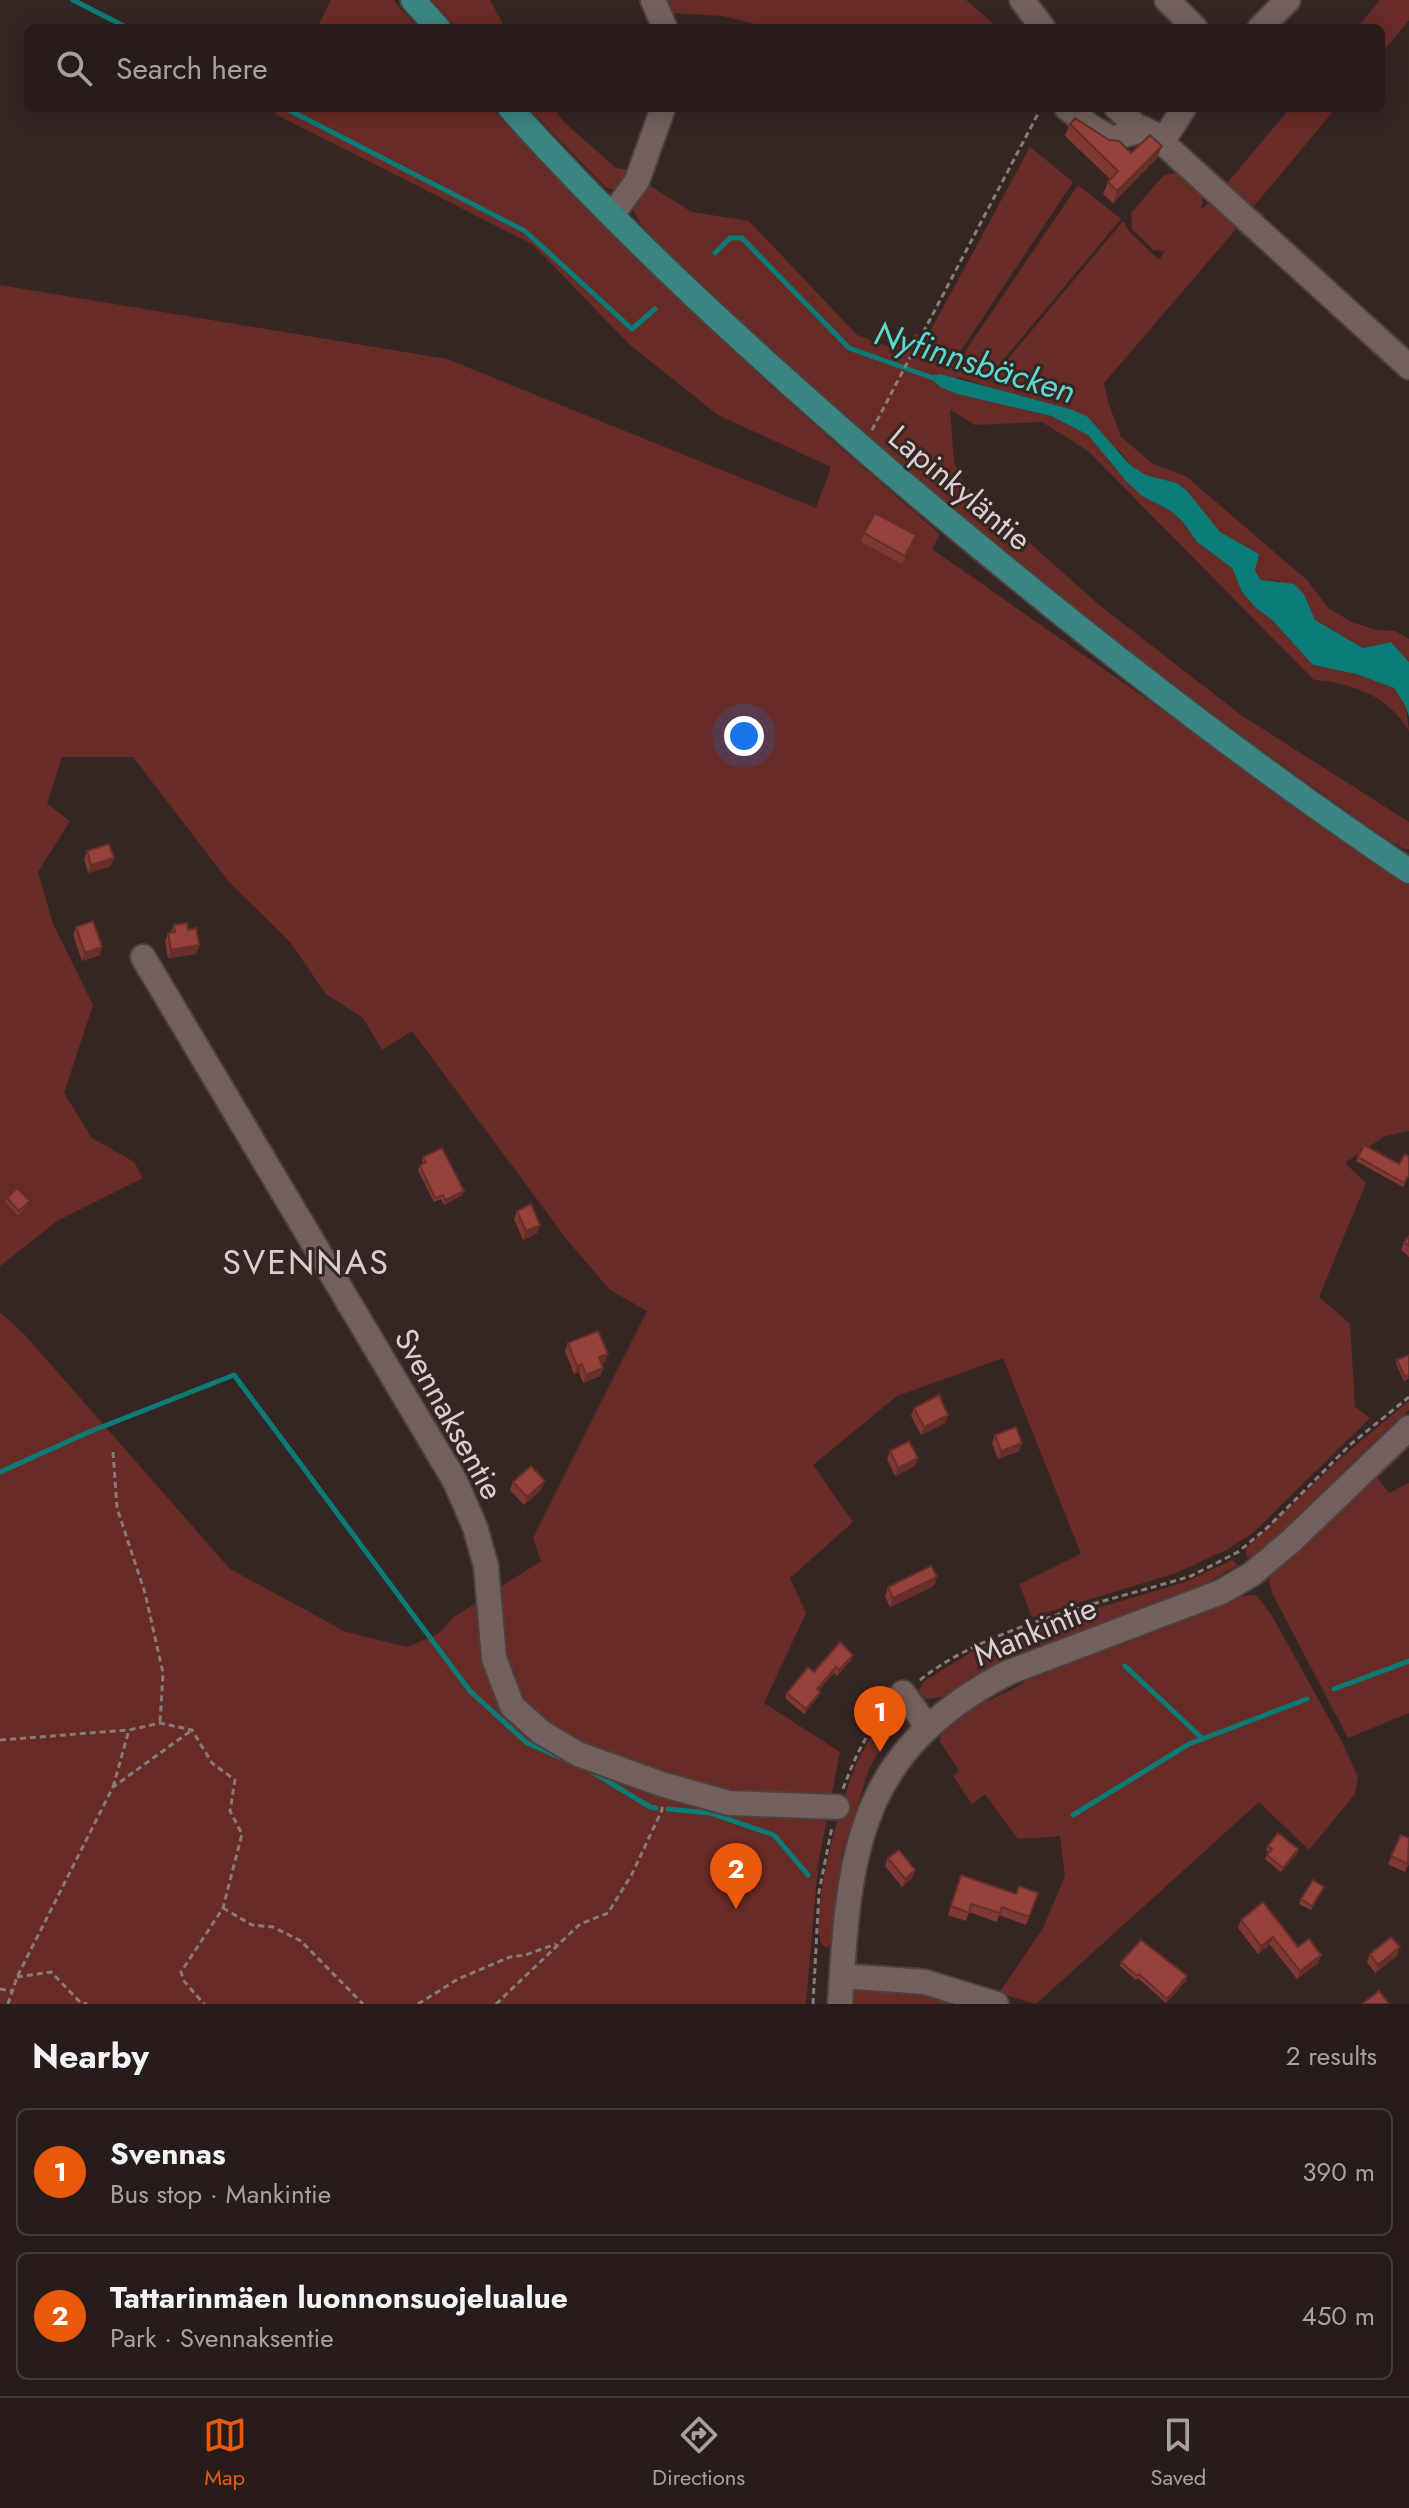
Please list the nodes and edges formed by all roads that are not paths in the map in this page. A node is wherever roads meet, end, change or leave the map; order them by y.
1 (413, 0) edge
2 (653, 0) edge
3 (1022, 0) edge
4 (1167, 0) edge
5 (1288, 0) edge
6 (434, 24) edge
7 (663, 24) edge
8 (1040, 24) edge
9 (1191, 24) edge
10 (1264, 24) edge
11 (514, 112) edge
12 (662, 112) edge
13 (1073, 112) edge
14 (1121, 112) edge
15 (1180, 112) edge
16 (1153, 136) junction
17 (612, 215) junction
18 (1409, 367) edge
19 (1409, 871) edge
20 (143, 957) dead end
21 (1409, 1428) edge
22 (903, 1693) dead end
23 (927, 1726) junction
24 (837, 1807) road end
25 (842, 1976) junction
26 (840, 2004) edge
27 (996, 2004) edge

1 - 6 main road
2 - 7 street
3 - 8 street
4 - 9 street
5 - 10 street
11 - 17 main road, Lapinkyläntie
12 - 17 street
13 - 16 street
14 - 16 street
15 - 16 street
16 - 18 street
17 - 19 main road, Lapinkyläntie
20 - 24 street, Svennaksentie
21 - 23 street, Mankintie
22 - 23 street
23 - 25 street, Mankintie
25 - 26 street, Mankintie
25 - 27 street

